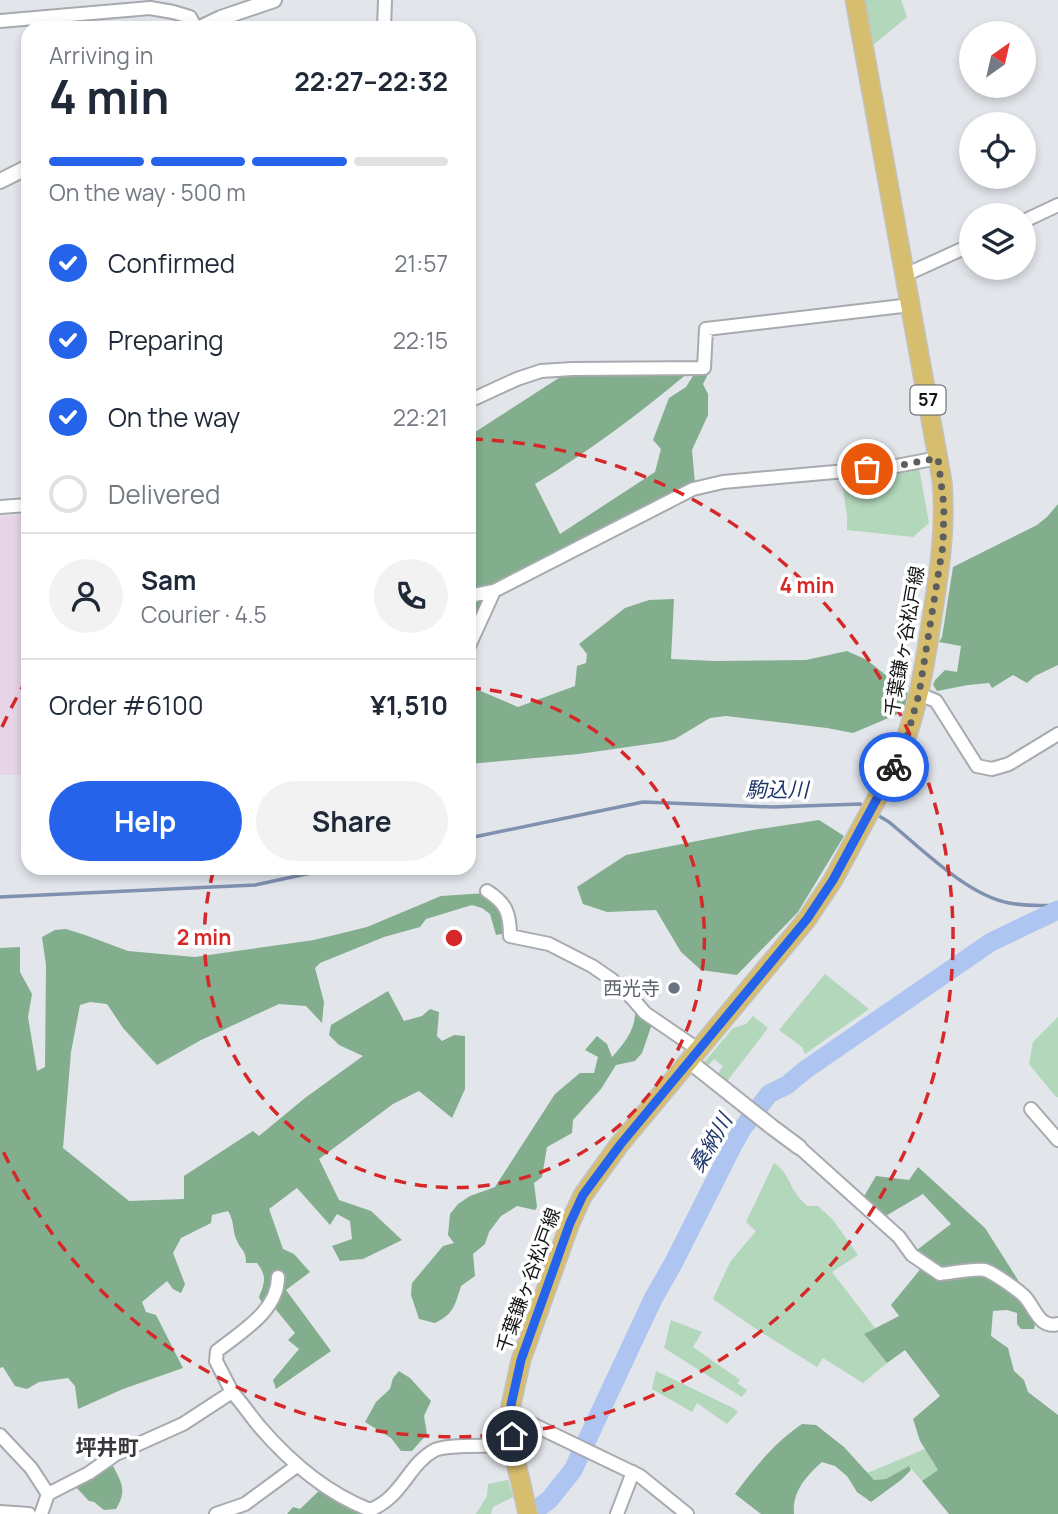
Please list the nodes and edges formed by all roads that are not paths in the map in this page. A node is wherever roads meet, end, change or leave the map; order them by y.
1 (274, 0) edge
2 (385, 0) edge
3 (855, 0) edge
4 (0, 21) edge
5 (193, 21) edge
6 (214, 21) edge
7 (384, 21) edge
8 (21, 170) edge
9 (0, 181) edge
10 (1058, 205) edge
11 (1036, 215) edge
12 (959, 250) edge
13 (905, 275) junction
14 (911, 305) junction
15 (476, 398) edge
16 (938, 458) junction
17 (21, 506) edge
18 (0, 507) edge
19 (494, 591) junction
20 (476, 595) edge
21 (476, 631) edge
22 (919, 694) junction
23 (1058, 734) edge
24 (486, 891) dead end
25 (694, 1056) junction
26 (1031, 1109) dead end
27 (1058, 1140) edge
28 (799, 1147) joint
29 (278, 1277) dead end
30 (1058, 1324) edge
31 (232, 1392) junction
32 (511, 1414) junction
33 (0, 1435) edge
34 (512, 1446) junction
35 (298, 1465) junction
36 (633, 1472) junction
37 (48, 1494) junction
38 (526, 1505) edge
39 (386, 1508) edge
40 (0, 1512) edge
41 (29, 1514) edge
42 (41, 1514) edge
43 (216, 1514) edge
44 (617, 1514) edge
45 (687, 1514) edge

1 - 6 street
2 - 7 street
3 - 13 main road, 千葉鎌ヶ谷松戸線 / 57
4 - 5 street
8 - 9 street
10 - 11 street
12 - 13 street
13 - 14 main road, 千葉鎌ヶ谷松戸線 / 57
14 - 15 street
14 - 16 main road, 千葉鎌ヶ谷松戸線 / 57
16 - 19 street
16 - 22 main road, 千葉鎌ヶ谷松戸線 / 57
17 - 18 street
19 - 20 street
19 - 21 street
22 - 23 street
22 - 25 main road, 千葉鎌ヶ谷松戸線 / 57
24 - 25 street
25 - 28 street
25 - 32 main road, 千葉鎌ヶ谷松戸線 / 57
26 - 27 street
28 - 30 street
29 - 31 street
31 - 35 street
31 - 37 street
32 - 34 main road, 千葉鎌ヶ谷松戸線 / 57
32 - 36 street
33 - 37 street
34 - 38 main road, 千葉鎌ヶ谷松戸線 / 57
34 - 39 street
35 - 39 street
35 - 43 street
36 - 44 street
36 - 45 street
37 - 42 street
40 - 41 street

